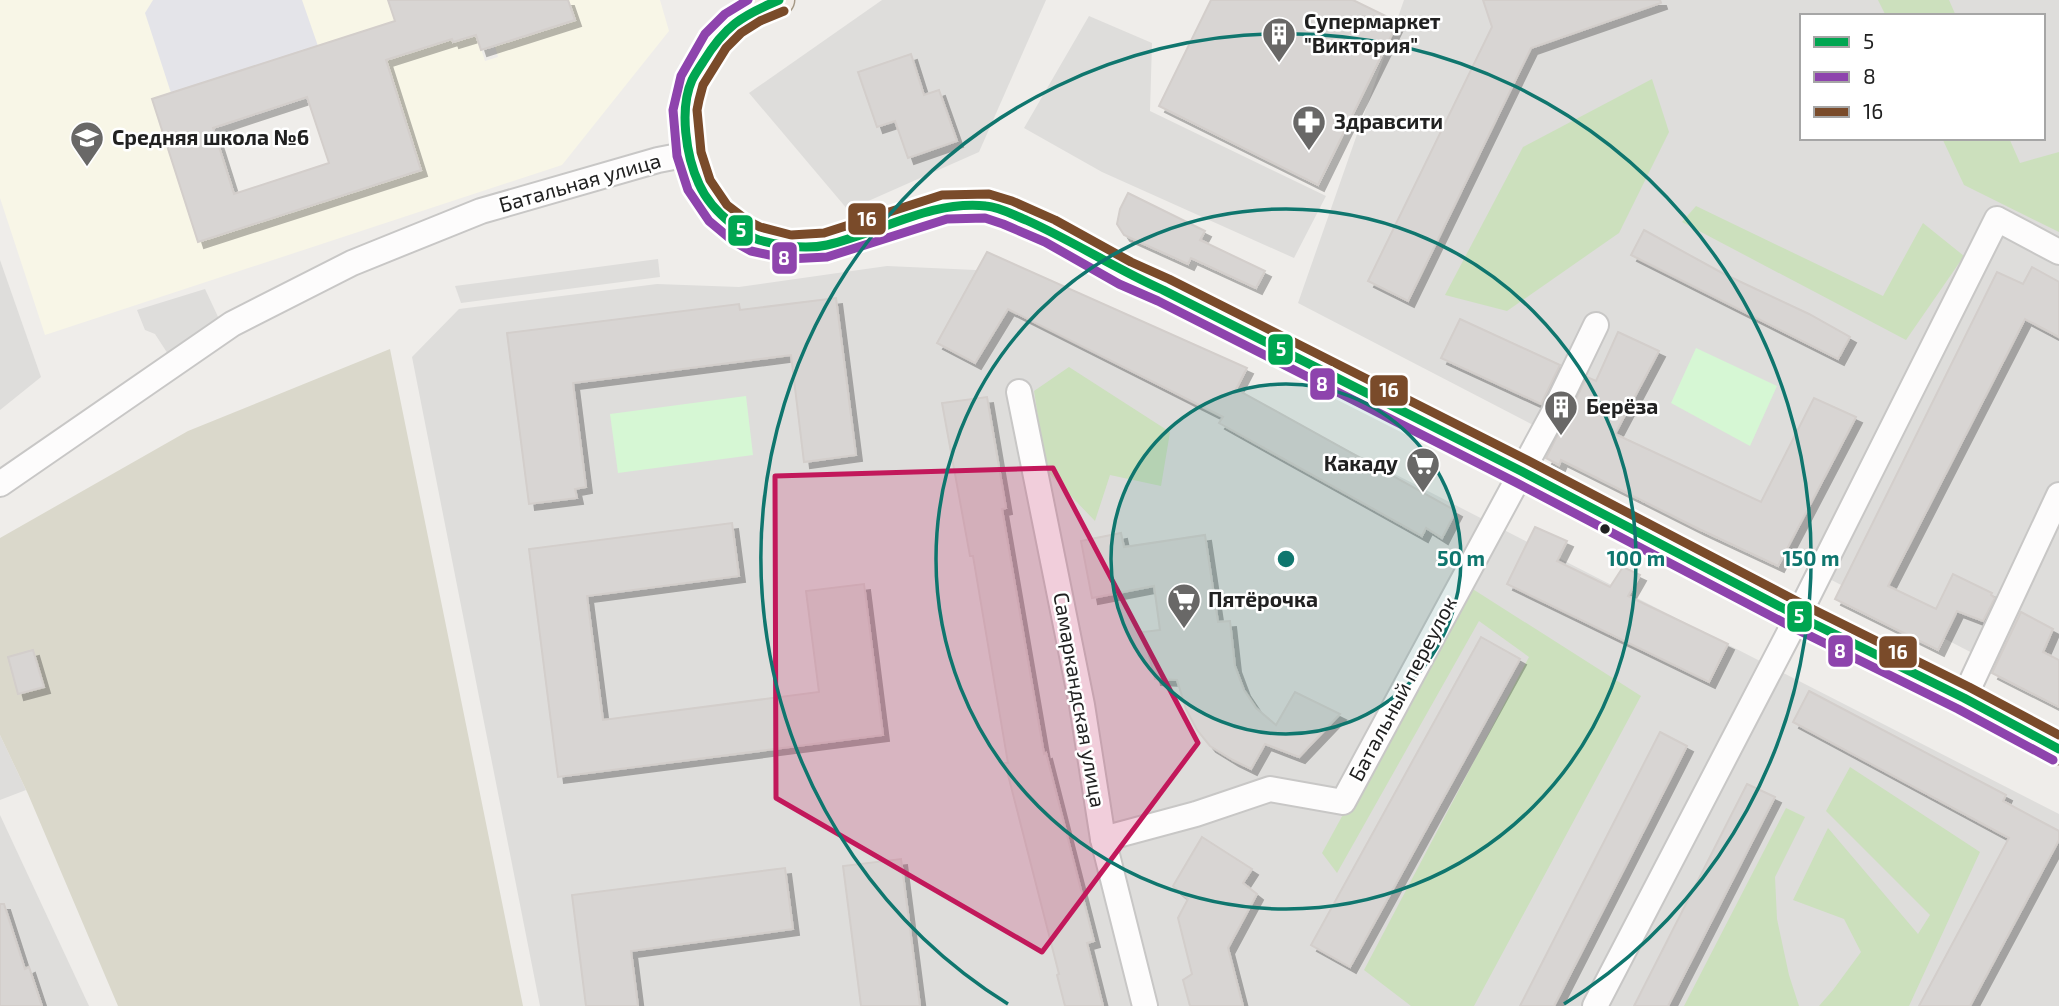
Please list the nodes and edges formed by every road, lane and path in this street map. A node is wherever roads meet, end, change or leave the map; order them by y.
1 (779, 0) edge
2 (689, 154) junction
3 (2059, 252) edge
4 (1596, 325) dead end
5 (1019, 392) dead end
6 (1521, 471) junction
7 (0, 484) edge
8 (2059, 495) edge
9 (1798, 616) junction
10 (1964, 698) junction
11 (2059, 749) edge
12 (1103, 839) junction
13 (1145, 1006) edge
14 (1595, 1006) edge

1 - 2 main road
2 - 6 main road, Батальная улица
2 - 7 street, Батальная улица
3 - 9 street
4 - 6 street
5 - 12 street, Самаркандская улица
6 - 9 main road, Батальная улица
6 - 12 street, Батальный переулок
8 - 10 street
9 - 10 main road, Батальная улица
9 - 14 street
10 - 11 main road, Батальная улица
12 - 13 street, Самаркандская улица

